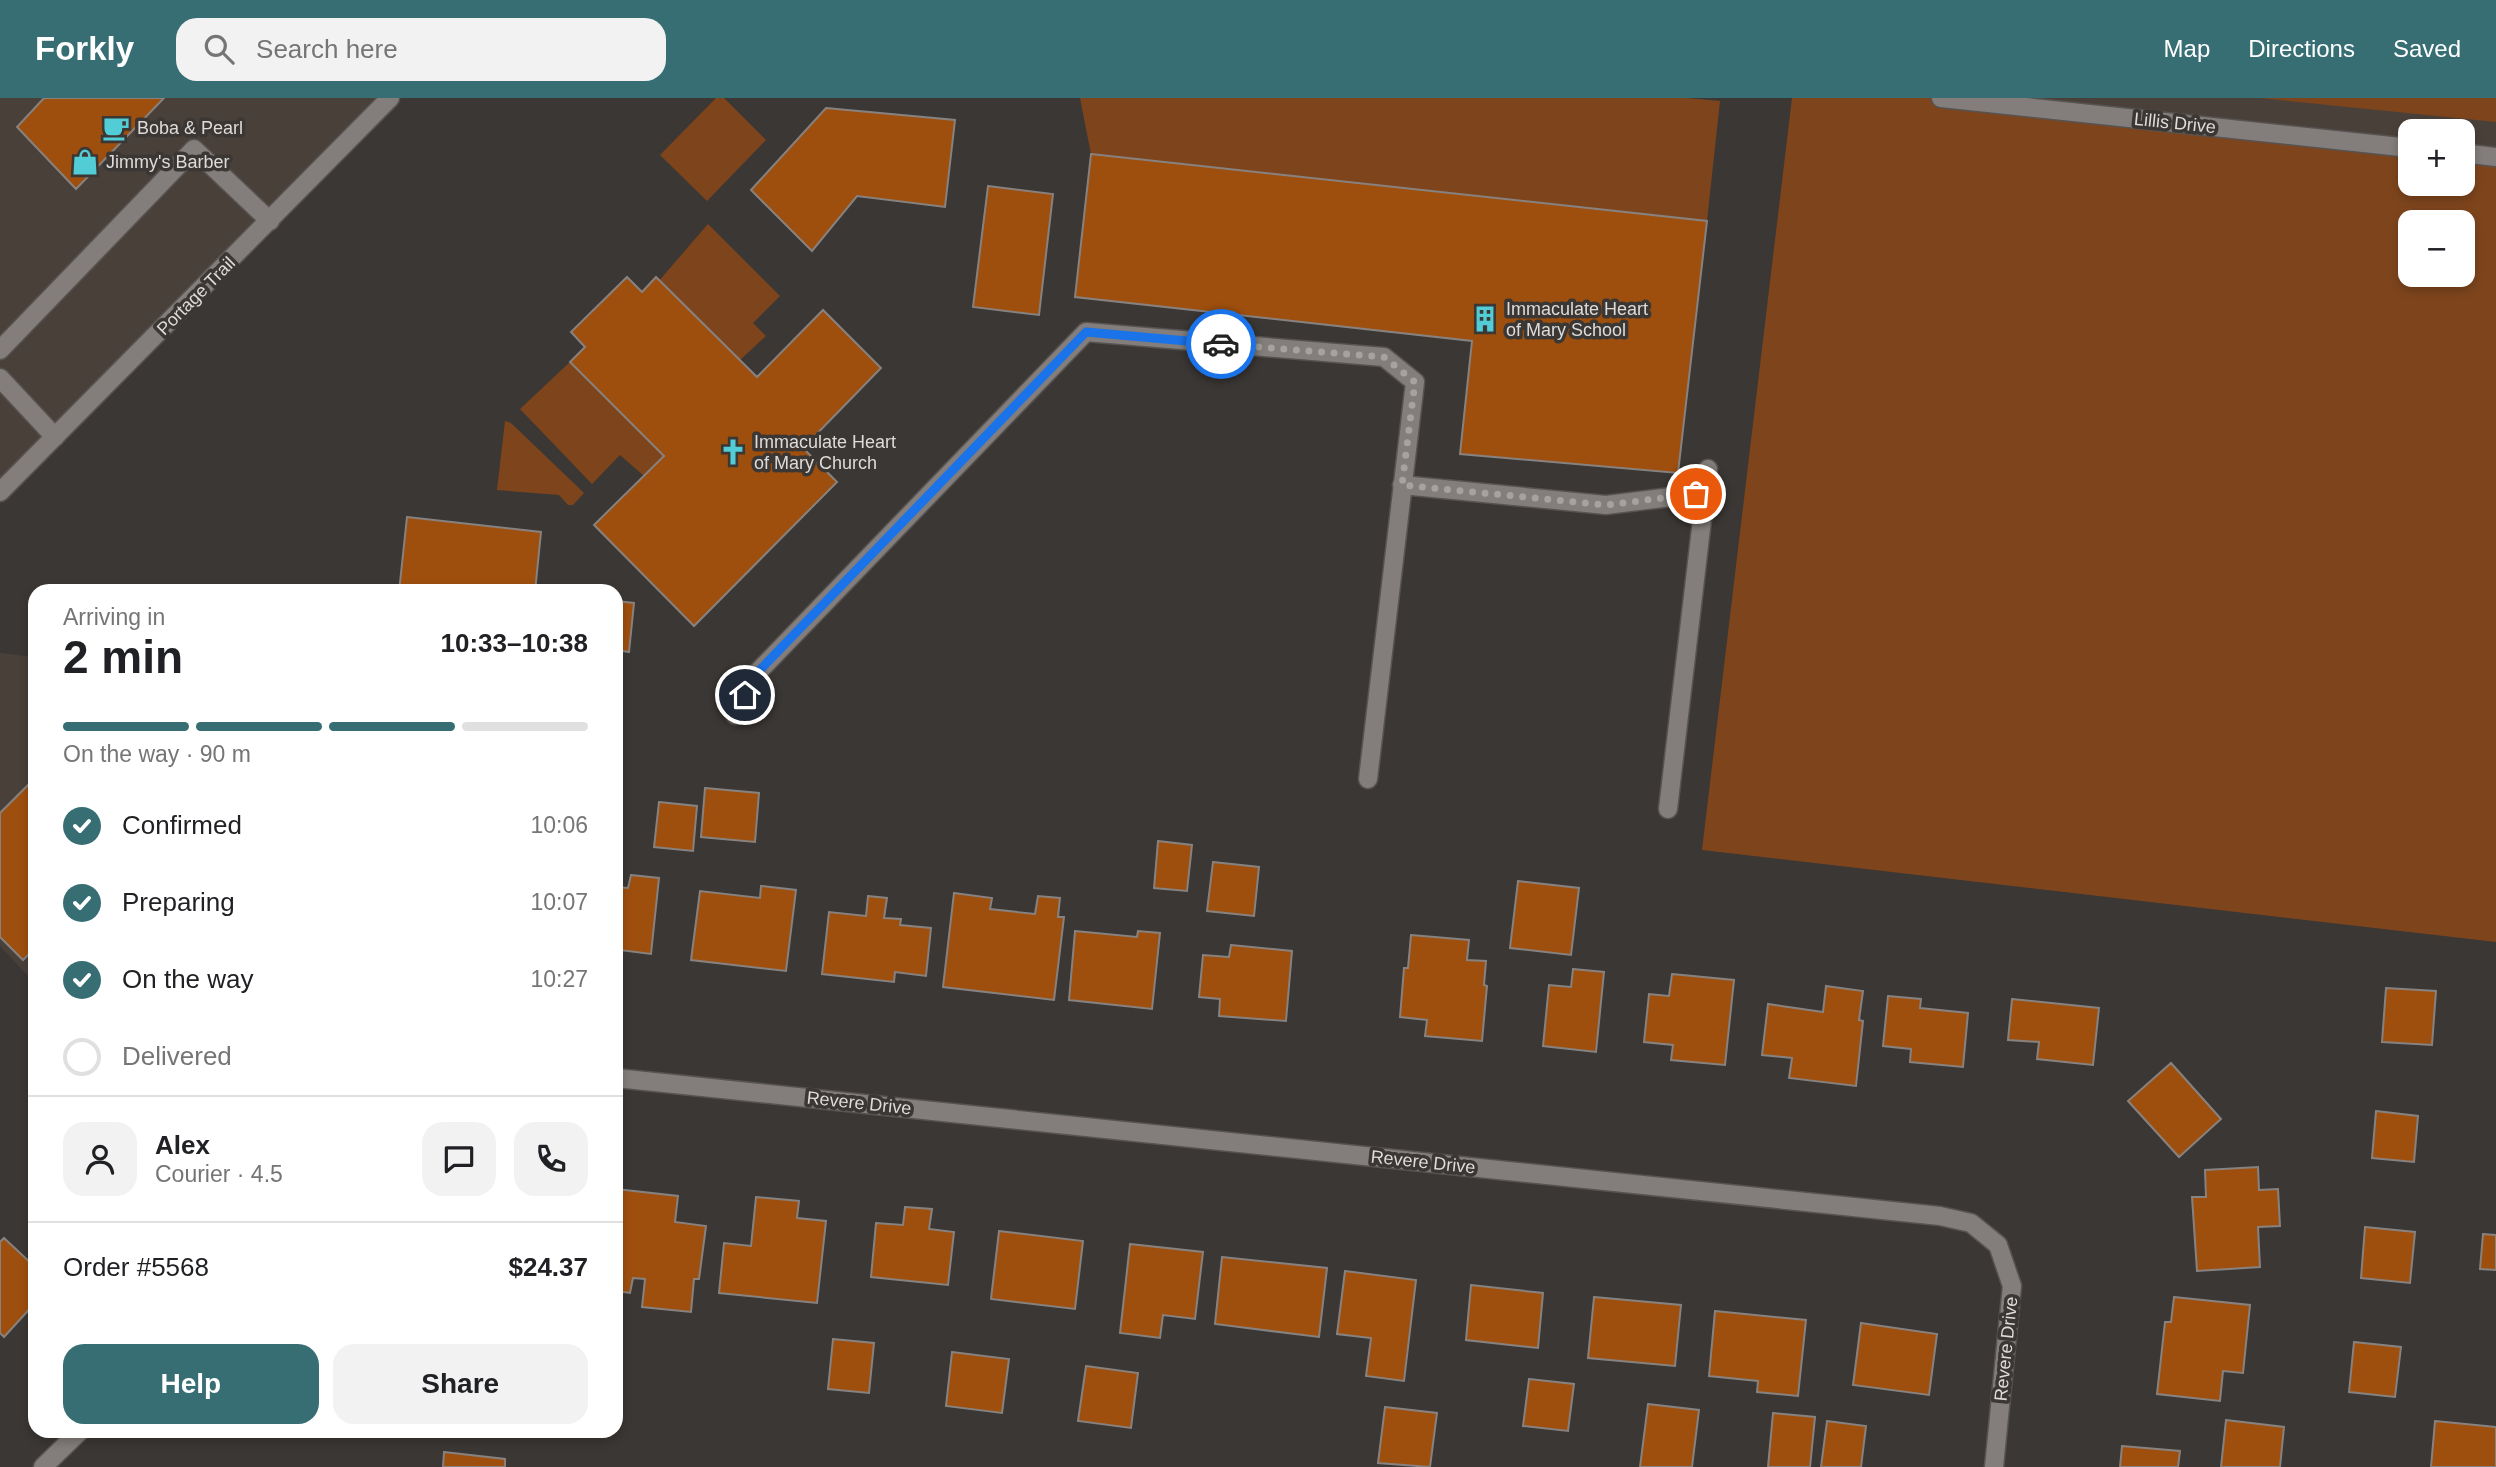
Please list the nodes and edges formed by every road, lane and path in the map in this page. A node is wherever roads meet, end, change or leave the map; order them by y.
1 (1941, 98) edge
2 (381, 102) edge
3 (2398, 147) edge
4 (2475, 155) edge
5 (2496, 157) edge
6 (270, 221) junction
7 (0, 350) edge
8 (0, 378) edge
9 (55, 437) junction
10 (1402, 485) junction
11 (0, 492) edge
12 (735, 715) dead end
13 (1368, 779) dead end
14 (1668, 809) dead end
15 (623, 1079) edge
16 (73, 1438) edge
17 (43, 1467) edge
18 (1994, 1467) edge

1 - 3 street, Lillis Drive
2 - 6 street, Portage Trail
4 - 5 street
6 - 7 street
6 - 9 street, Portage Trail
8 - 9 street
9 - 11 street, Portage Trail
10 - 12 street
10 - 13 street
10 - 14 street
15 - 18 street, Revere Drive
16 - 17 street

